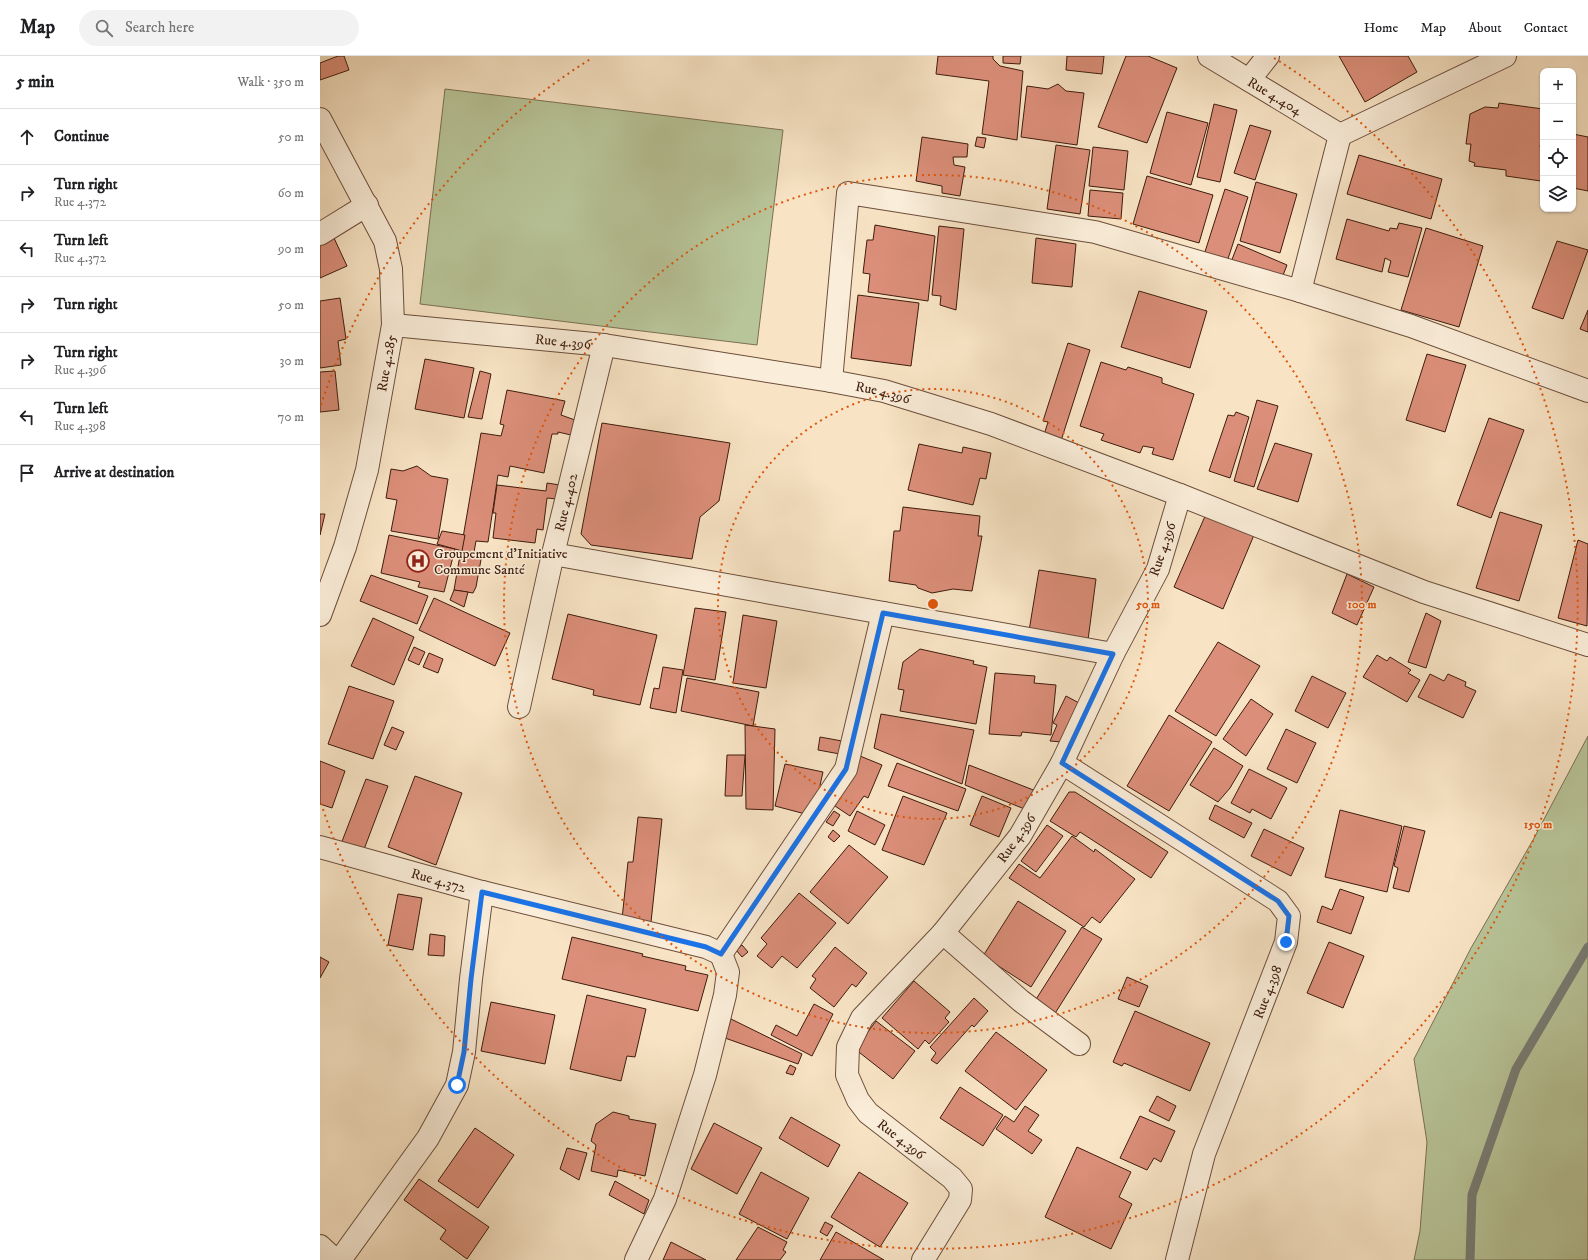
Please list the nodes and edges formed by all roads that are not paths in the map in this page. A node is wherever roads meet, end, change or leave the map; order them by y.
1 (1209, 56) edge
2 (1268, 56) edge
3 (1505, 56) edge
4 (1249, 80) junction
5 (320, 119) edge
6 (1340, 135) junction
7 (367, 205) junction
8 (320, 234) edge
9 (1300, 291) junction
10 (393, 325) junction
11 (604, 345) junction
12 (831, 381) junction
13 (1588, 391) edge
14 (1180, 495) junction
15 (553, 554) junction
16 (883, 613) junction
17 (320, 615) edge
18 (1588, 645) edge
19 (1113, 654) junction
20 (519, 707) dead end
21 (1062, 763) junction
22 (320, 847) edge
23 (482, 892) junction
24 (943, 933) junction
25 (721, 954) junction
26 (1079, 1044) dead end
27 (320, 1246) edge
28 (335, 1260) edge
29 (340, 1260) edge
30 (636, 1260) edge
31 (923, 1260) edge
32 (1177, 1260) edge

1 - 4 street, Rue 4.404
2 - 4 street
3 - 6 street
4 - 6 street, Rue 4.404
5 - 7 street, Rue 4.285
6 - 9 street
7 - 8 street
7 - 10 street, Rue 4.285
9 - 12 street
9 - 13 street
10 - 11 street, Rue 4.396
10 - 17 street, Rue 4.285
11 - 12 street, Rue 4.396
11 - 15 street, Rue 4.402
12 - 14 street, Rue 4.396
14 - 18 street
14 - 19 street, Rue 4.396
15 - 16 street
15 - 20 street, Rue 4.402
16 - 19 street
16 - 25 street
19 - 21 street, Rue 4.396
21 - 24 street, Rue 4.396
21 - 32 street, Rue 4.398
22 - 23 street, Rue 4.372
23 - 25 street, Rue 4.372
23 - 29 street
24 - 26 street
24 - 31 street, Rue 4.396
25 - 30 street
27 - 28 street

